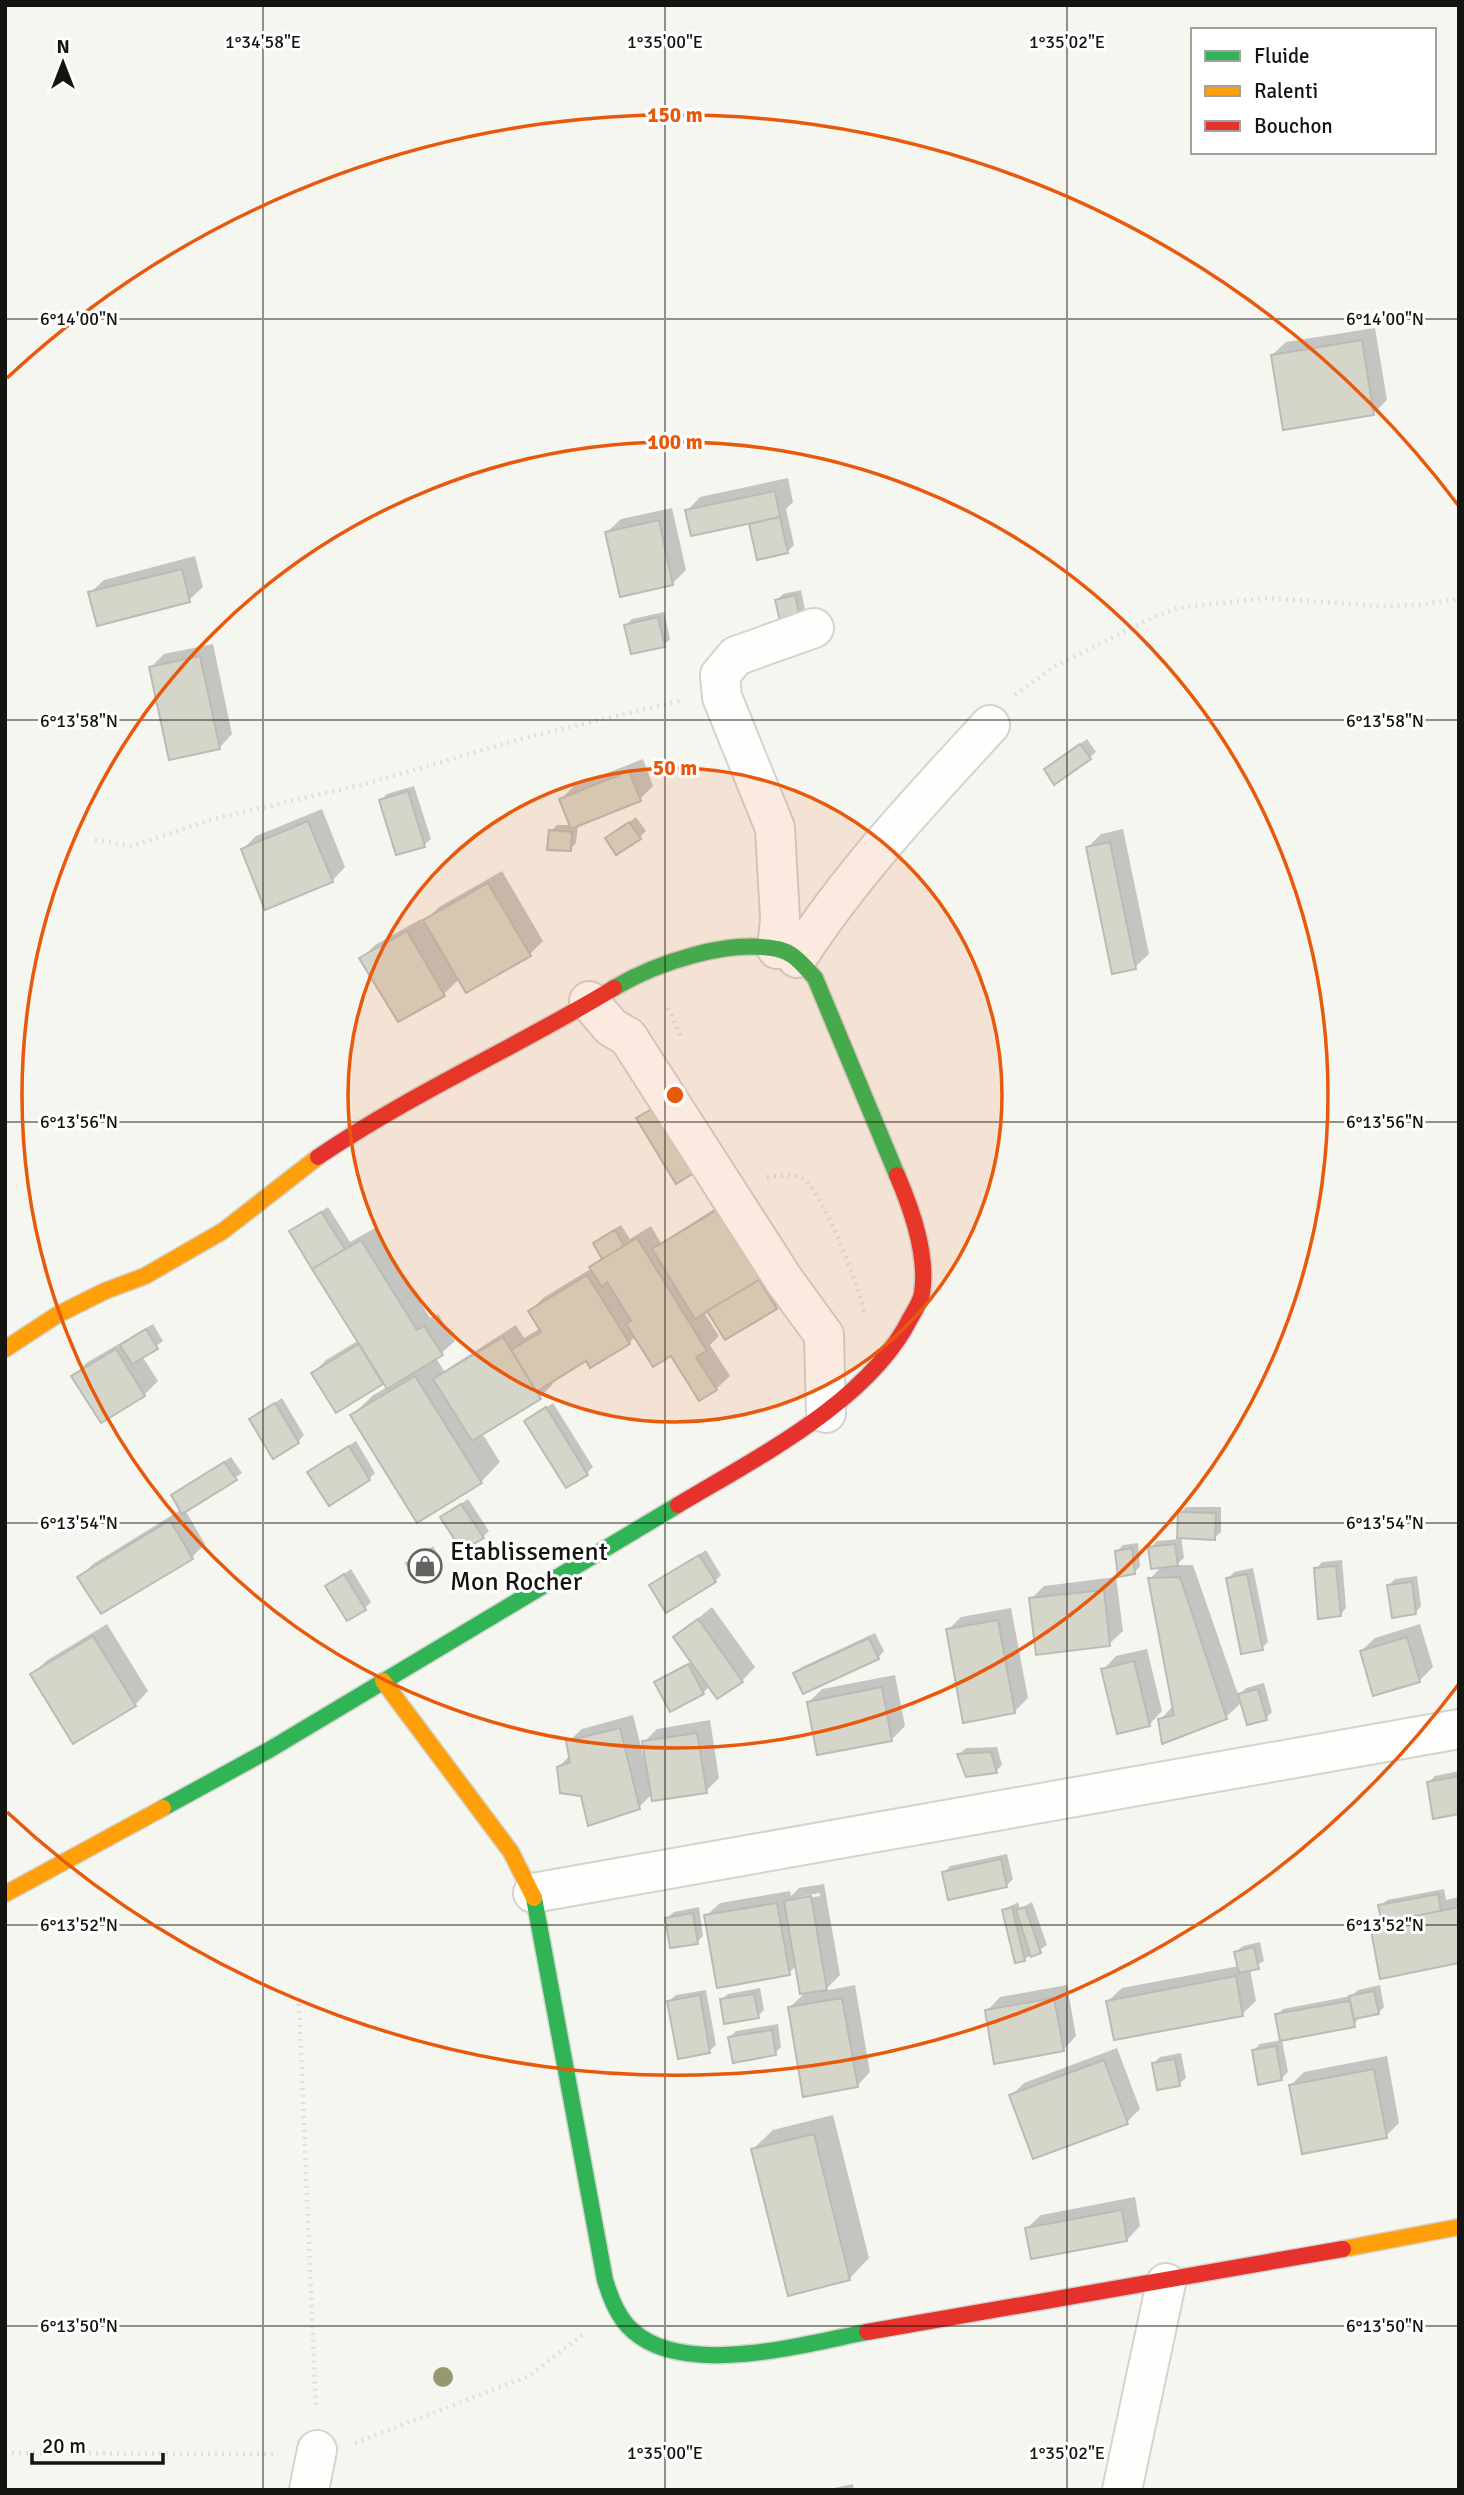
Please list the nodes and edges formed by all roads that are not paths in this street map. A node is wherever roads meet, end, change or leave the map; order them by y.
1 (814, 628) dead end
2 (990, 725) road end
3 (787, 954) junction
4 (589, 1001) junction
5 (5, 1349) edge
6 (826, 1413) junction
7 (383, 1681) junction
8 (1459, 1730) edge
9 (533, 1893) junction
10 (5, 1894) edge
11 (1459, 2227) edge
12 (1166, 2283) junction
13 (317, 2450) road end
14 (309, 2490) edge
15 (1122, 2490) edge

1 - 3 street
2 - 3 street
3 - 4 street
3 - 6 street
4 - 5 street
4 - 6 street
6 - 7 street
7 - 9 street
7 - 10 street
8 - 9 street
9 - 12 street
11 - 12 street
12 - 15 street
13 - 14 street

